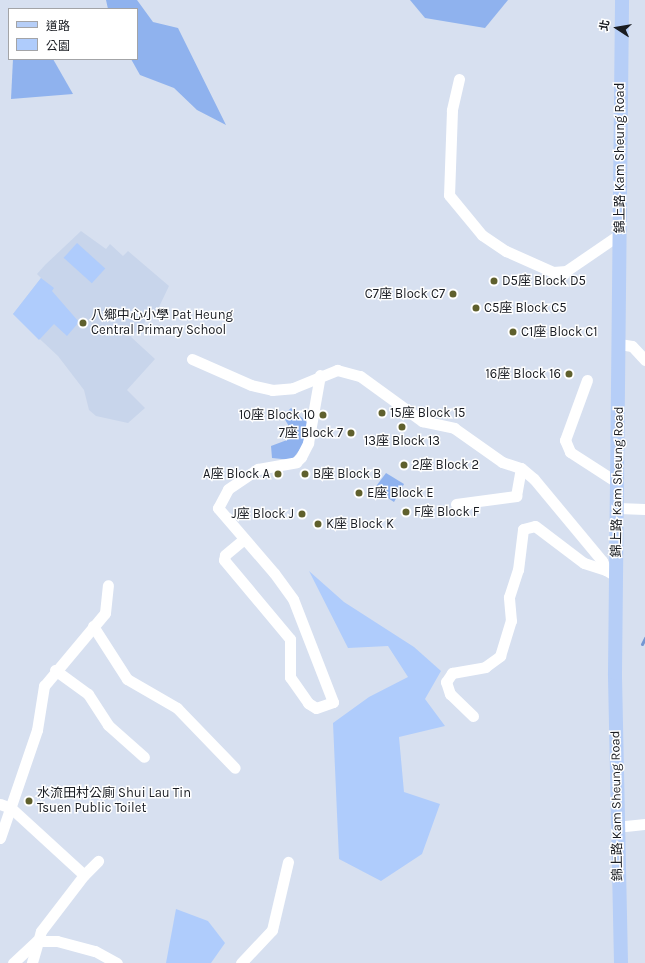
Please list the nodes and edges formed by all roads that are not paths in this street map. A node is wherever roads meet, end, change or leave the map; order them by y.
1 (622, 0) edge
2 (459, 79) dead end
3 (620, 234) junction
4 (619, 344) junction
5 (192, 359) dead end
6 (645, 360) edge
7 (320, 375) junction
8 (587, 380) dead end
9 (521, 468) junction
10 (618, 483) junction
11 (456, 504) dead end
12 (618, 508) junction
13 (645, 509) edge
14 (244, 539) junction
15 (611, 573) junction
16 (108, 585) dead end
17 (93, 626) junction
18 (55, 670) junction
19 (473, 716) dead end
20 (144, 757) dead end
21 (235, 768) dead end
22 (0, 804) edge
23 (11, 808) junction
24 (645, 824) edge
25 (616, 827) junction
26 (0, 838) edge
27 (98, 861) dead end
28 (288, 862) dead end
29 (84, 875) junction
30 (36, 941) junction
31 (13, 963) edge
32 (32, 963) edge
33 (118, 963) edge
34 (241, 963) edge
35 (621, 963) edge

1 - 3 main road, 錦上路 Kam Sheung Road
2 - 3 street
3 - 4 main road, 錦上路 Kam Sheung Road
4 - 6 street
4 - 10 main road, 錦上路 Kam Sheung Road
5 - 7 street
7 - 9 street
7 - 14 street
8 - 10 street
9 - 11 street
9 - 15 street
10 - 12 main road, 錦上路 Kam Sheung Road
12 - 13 street
12 - 15 main road, 錦上路 Kam Sheung Road
14 - 14 street
15 - 19 street
15 - 25 main road, 錦上路 Kam Sheung Road
16 - 17 street
17 - 18 street
17 - 21 street
18 - 20 street
18 - 23 street
22 - 23 street
23 - 26 street
23 - 29 street
24 - 25 street
25 - 35 main road, 錦上路 Kam Sheung Road
27 - 29 street
28 - 34 street
29 - 30 street
30 - 31 street
30 - 32 street
30 - 33 street

